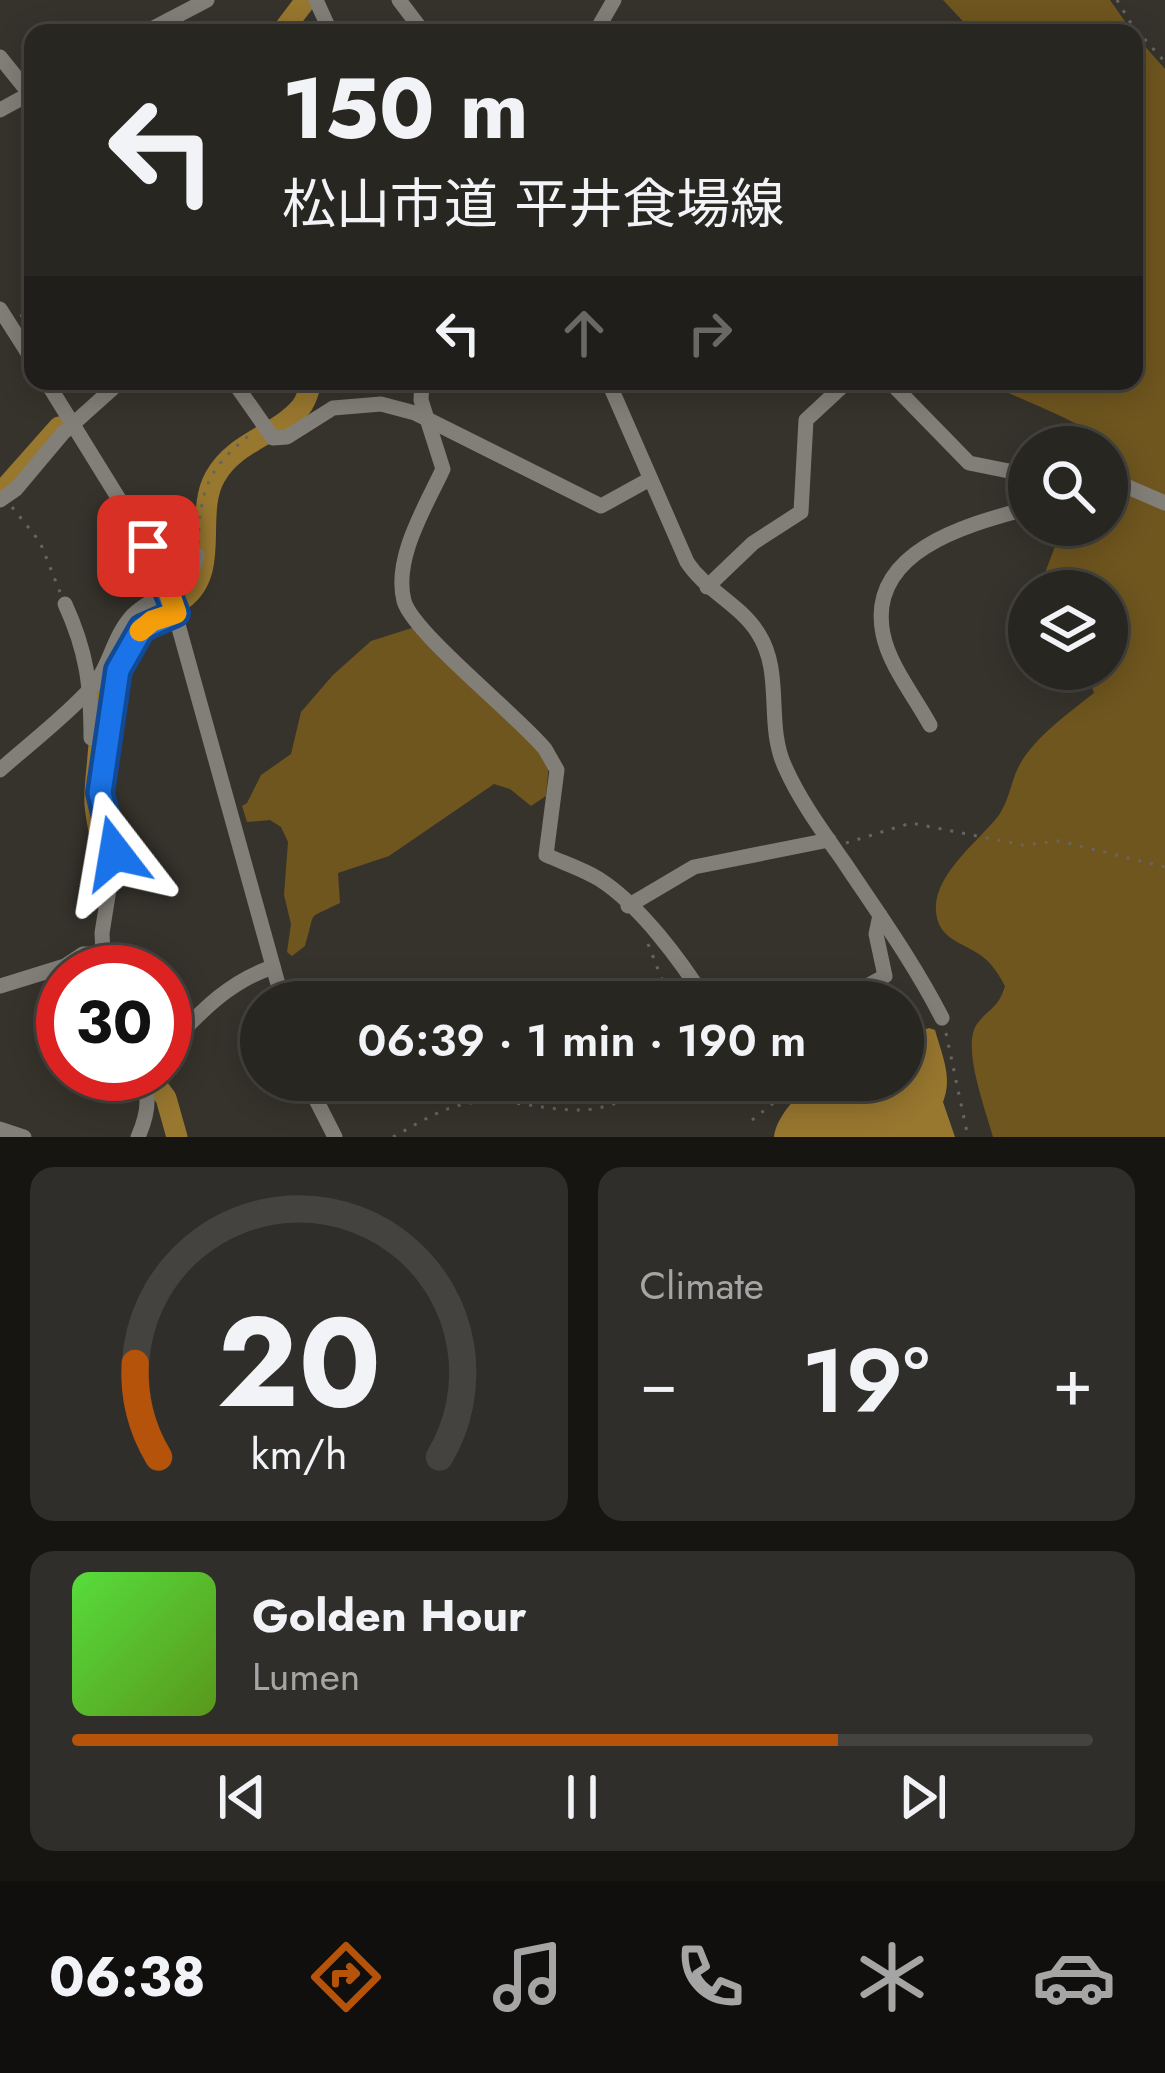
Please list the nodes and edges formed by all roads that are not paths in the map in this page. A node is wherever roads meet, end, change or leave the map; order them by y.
1 (207, 0) edge
2 (399, 0) edge
3 (161, 24) edge
4 (417, 24) edge
5 (0, 58) edge
6 (24, 85) edge
7 (0, 309) edge
8 (24, 347) edge
9 (51, 390) edge
10 (111, 390) edge
11 (239, 390) edge
12 (422, 390) edge
13 (612, 390) edge
14 (838, 390) edge
15 (898, 390) edge
16 (429, 422) junction
17 (72, 424) junction
18 (1008, 472) edge
19 (650, 479) junction
20 (1128, 487) edge
21 (0, 500) edge
22 (1165, 503) edge
23 (1008, 512) edge
24 (197, 555) road end
25 (706, 587) junction
26 (169, 592) junction
27 (65, 604) road end
28 (176, 613) junction
29 (100, 702) junction
30 (930, 725) dead end
31 (91, 738) dead end
32 (0, 770) edge
33 (831, 843) junction
34 (628, 906) junction
35 (880, 915) junction
36 (100, 945) edge
37 (273, 967) junction
38 (36, 975) edge
39 (277, 981) edge
40 (691, 981) edge
41 (877, 981) edge
42 (0, 986) edge
43 (943, 1018) road end
44 (192, 1021) edge
45 (147, 1101) edge
46 (316, 1101) edge
47 (138, 1137) edge
48 (335, 1137) edge

1 - 3 street
2 - 4 street
5 - 6 street
7 - 8 street
9 - 17 street
10 - 17 street
11 - 16 street
12 - 16 street
13 - 19 street
14 - 25 street
15 - 18 street
16 - 19 street
16 - 34 street
17 - 21 street
17 - 26 street
19 - 25 street
20 - 22 street
23 - 30 street
24 - 26 street
25 - 33 street
26 - 28 street
26 - 29 street
27 - 29 street
28 - 29 street
28 - 37 street
29 - 31 street
29 - 32 street
29 - 36 street
33 - 34 street
33 - 35 street
34 - 40 street
35 - 41 street
35 - 43 street
37 - 39 street
37 - 44 street
38 - 42 street
45 - 47 street
46 - 48 street

